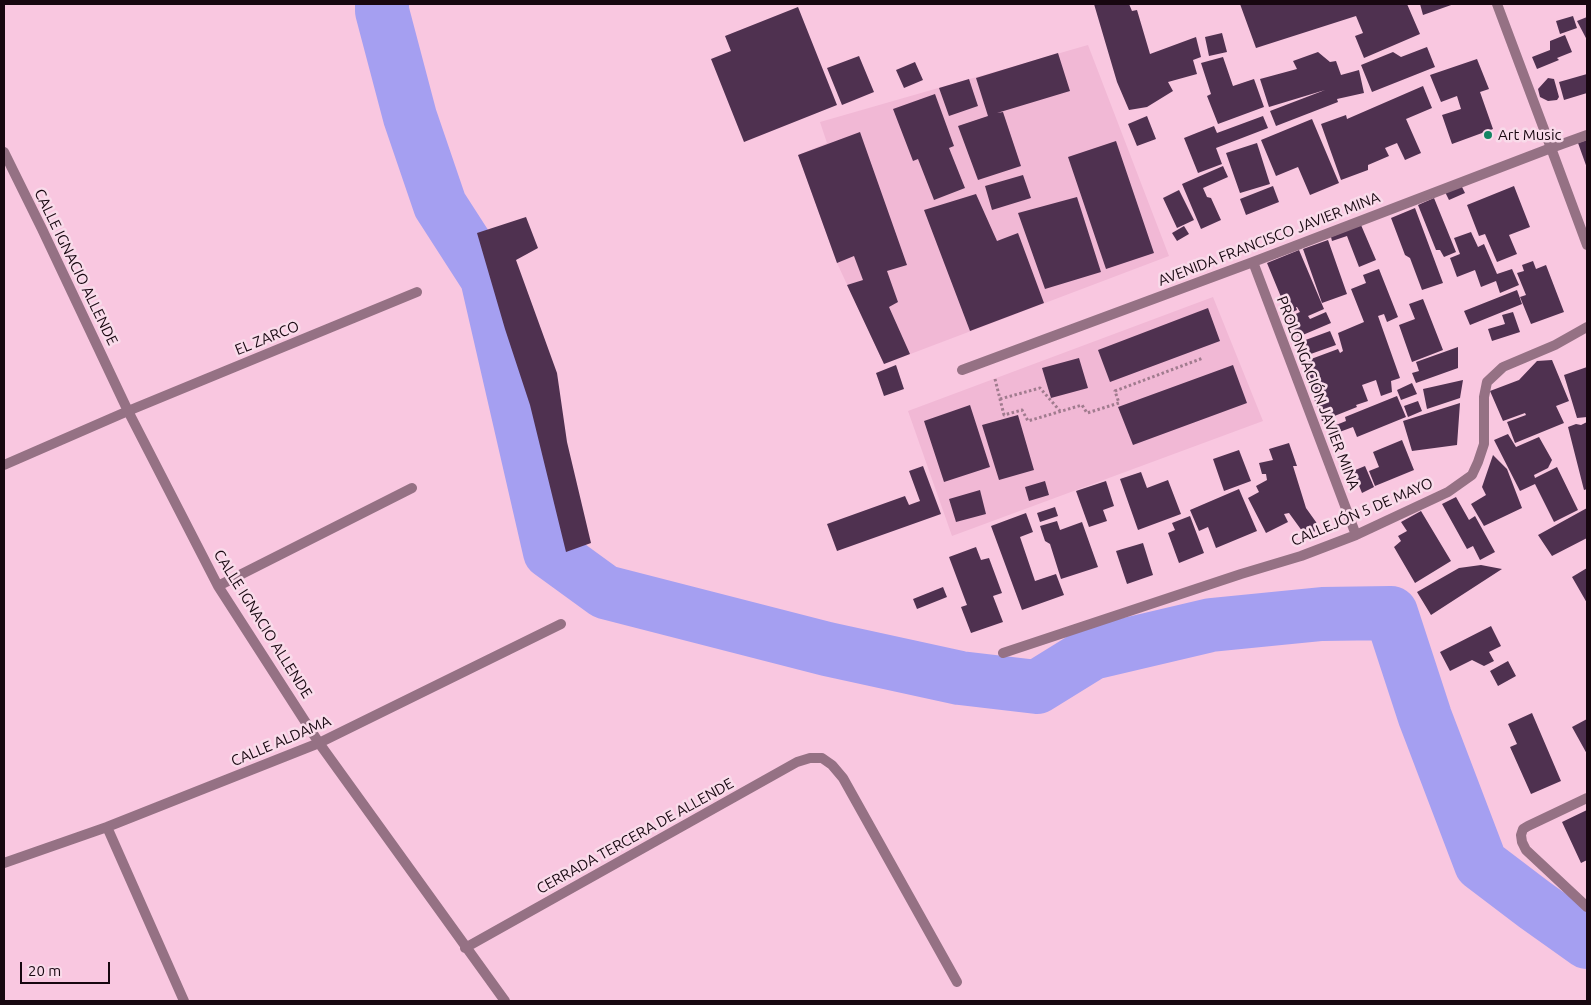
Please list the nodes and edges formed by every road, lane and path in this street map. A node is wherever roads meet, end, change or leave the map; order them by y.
1 (1497, 4) edge
2 (1587, 135) edge
3 (1550, 148) junction
4 (4, 152) edge
5 (1587, 244) edge
6 (1253, 262) junction
7 (417, 292) dead end
8 (1587, 327) edge
9 (1203, 358) dead end
10 (962, 370) dead end
11 (995, 379) dead end
12 (1000, 399) junction
13 (128, 411) junction
14 (1060, 412) junction
15 (4, 465) edge
16 (412, 488) dead end
17 (1356, 535) junction
18 (218, 586) junction
19 (560, 624) dead end
20 (1003, 653) dead end
21 (319, 743) junction
22 (1587, 798) edge
23 (107, 827) junction
24 (4, 863) edge
25 (1587, 907) edge
26 (465, 948) junction
27 (957, 982) dead end
28 (183, 1001) edge
29 (504, 1001) edge

1 - 3 street
2 - 3 street, AVENIDA FRANCISCO JAVIER MINA
3 - 5 street
3 - 6 street, AVENIDA FRANCISCO JAVIER MINA
4 - 13 street, CALLE IGNACIO ALLENDE
6 - 10 street, AVENIDA FRANCISCO JAVIER MINA
6 - 17 street, PROLONGACIÓN JAVIER MINA
7 - 13 street, EL ZARCO
8 - 17 street, CALLEJÓN 5 DE MAYO
9 - 14 path
11 - 12 path
12 - 14 path
12 - 14 path
13 - 15 street, EL ZARCO
13 - 18 street, CALLE IGNACIO ALLENDE
16 - 18 street
17 - 20 street, CALLEJÓN 5 DE MAYO
18 - 21 street, CALLE IGNACIO ALLENDE
19 - 21 street, CALLE ALDAMA
21 - 23 street, CALLE ALDAMA
21 - 26 street, CALLE IGNACIO ALLENDE
22 - 25 street
23 - 24 street, CALLE ALDAMA
23 - 28 street
26 - 27 street, CERRADA TERCERA DE ALLENDE
26 - 29 street, CALLE IGNACIO ALLENDE

